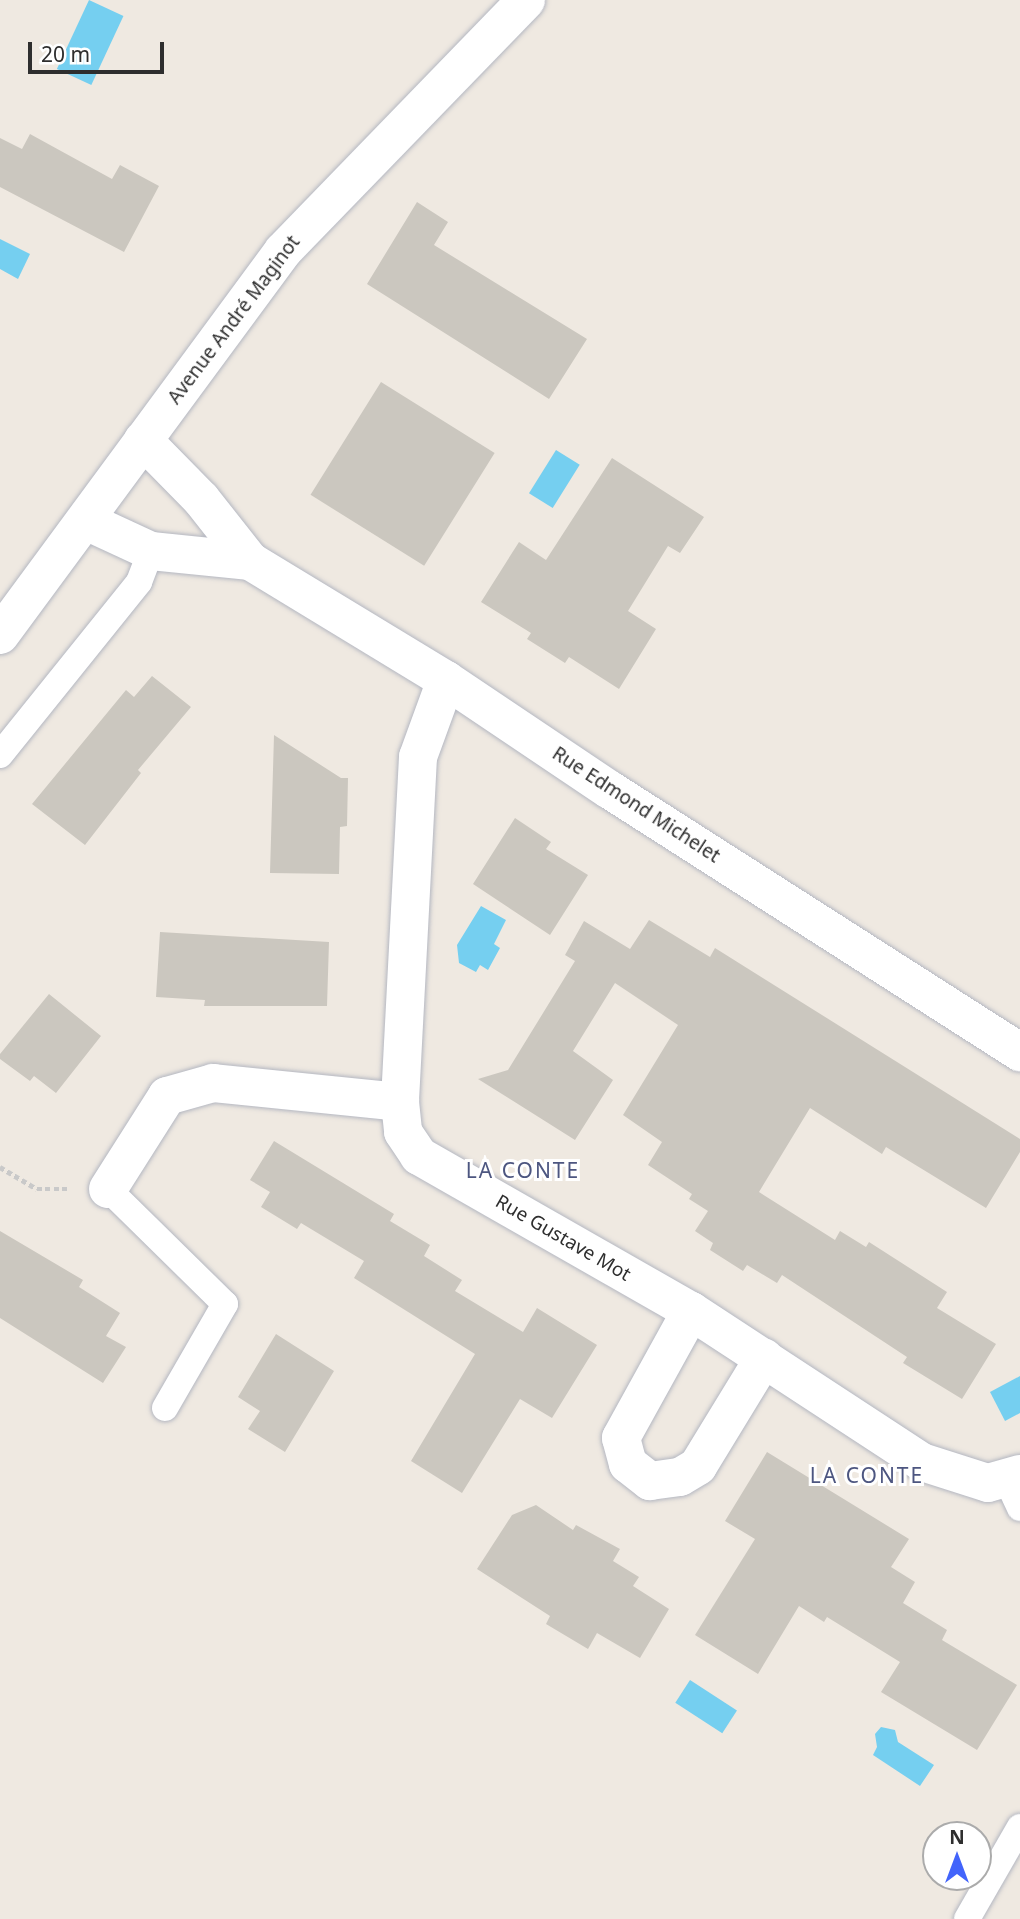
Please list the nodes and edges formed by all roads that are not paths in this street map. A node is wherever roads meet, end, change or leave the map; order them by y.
1 (526, 0) edge
2 (143, 440) junction
3 (201, 499) junction
4 (86, 521) junction
5 (162, 552) junction
6 (250, 561) junction
7 (0, 635) edge
8 (446, 680) junction
9 (0, 755) edge
10 (1020, 1052) edge
11 (400, 1102) junction
12 (108, 1189) joint
13 (691, 1311) junction
14 (764, 1358) junction
15 (165, 1408) dead end
16 (1015, 1486) edge
17 (1020, 1827) edge
18 (967, 1919) edge

1 - 2 street, Avenue André Maginot
2 - 3 street, Rue Edmond Michelet
2 - 4 street, Avenue André Maginot
3 - 5 street
3 - 6 street, Rue Edmond Michelet
4 - 5 street, Rue Edmond Michelet
4 - 7 street, Avenue André Maginot
5 - 6 street, Rue Edmond Michelet
5 - 9 lane
6 - 8 street, Rue Edmond Michelet
8 - 10 street, Rue Edmond Michelet
8 - 11 street, Rue Gustave Mot
11 - 12 street
11 - 13 street, Rue Gustave Mot
12 - 15 lane
13 - 14 street, Rue Gustave Mot
13 - 14 street
14 - 16 street, Rue Gustave Mot
17 - 18 lane

